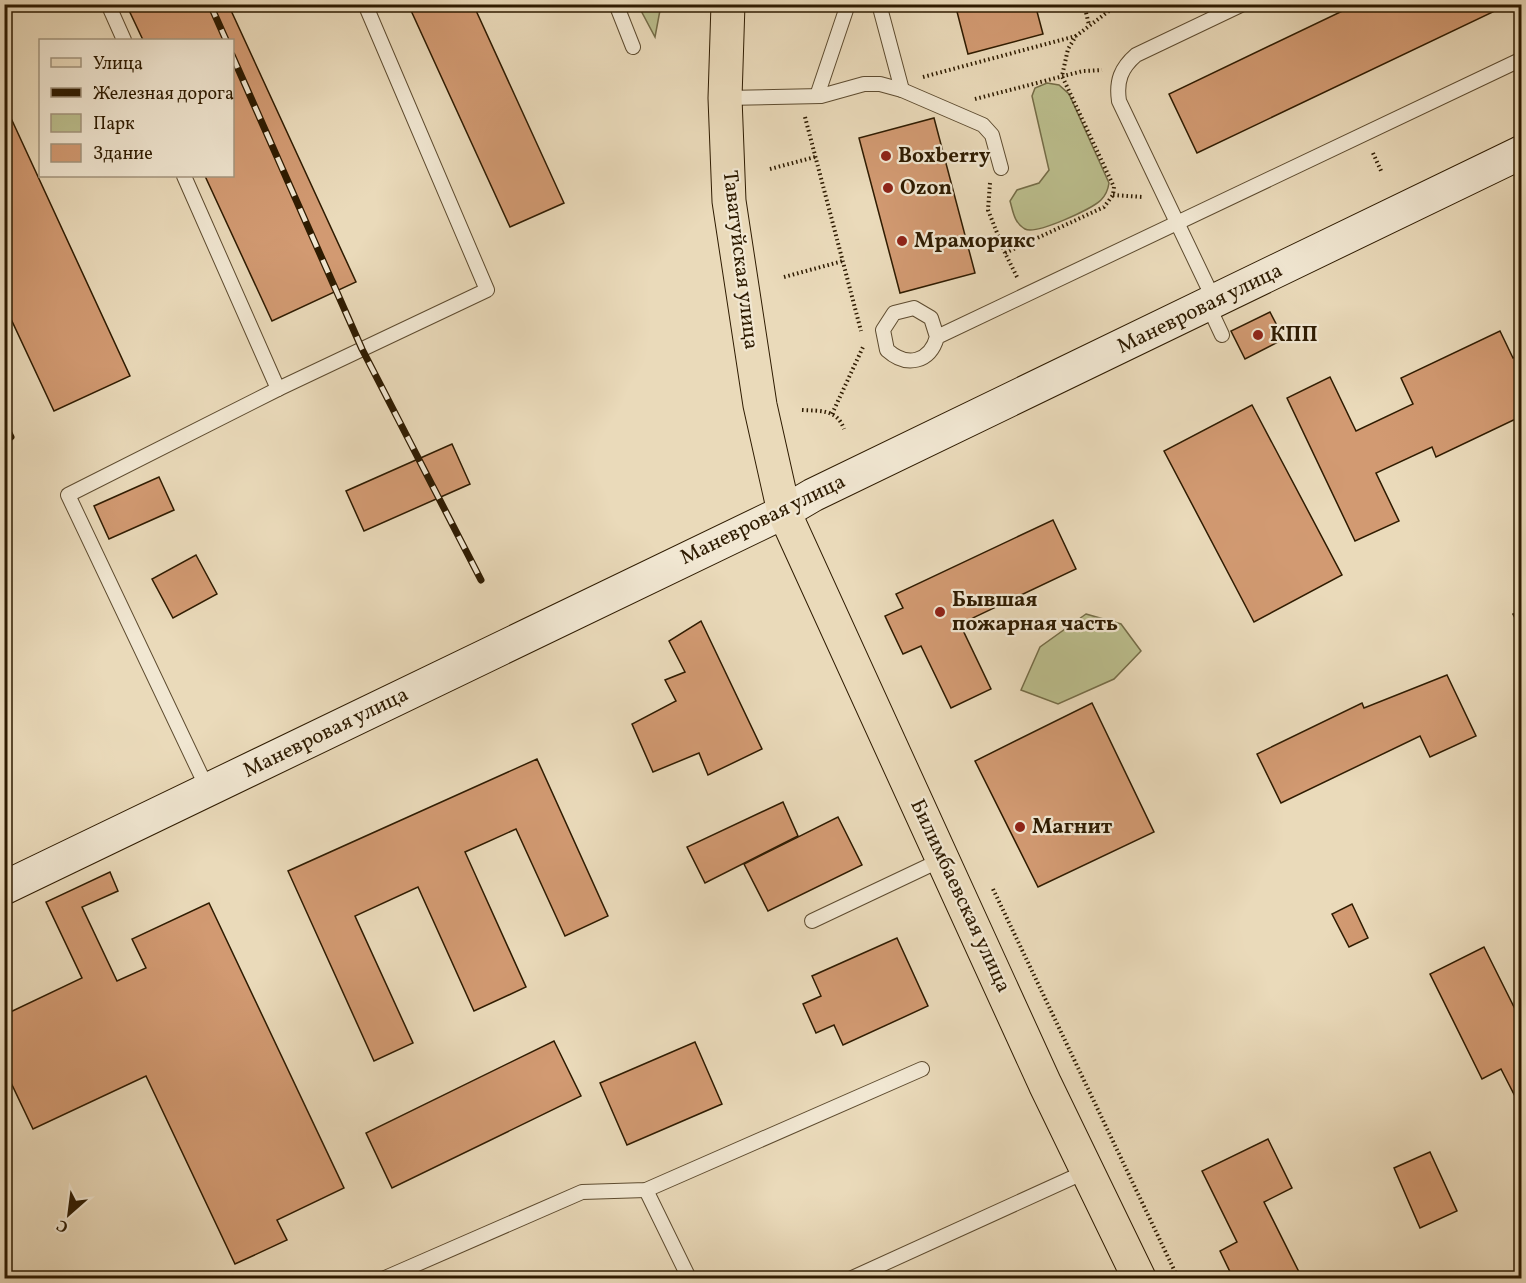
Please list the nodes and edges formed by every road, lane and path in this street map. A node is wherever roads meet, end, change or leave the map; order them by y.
1 (108, 4) edge
2 (364, 4) edge
3 (616, 4) edge
4 (728, 4) edge
5 (848, 4) edge
6 (879, 4) edge
7 (1084, 4) edge
8 (1118, 4) edge
9 (1243, 4) edge
10 (1089, 25) junction
11 (1076, 36) junction
12 (124, 39) edge
13 (633, 47) dead end
14 (1521, 59) edge
15 (1120, 74) junction
16 (1062, 76) junction
17 (901, 86) junction
18 (799, 96) junction
19 (817, 96) junction
20 (725, 98) junction
21 (944, 107) junction
22 (1521, 152) edge
23 (815, 157) junction
24 (1001, 168) joint
25 (770, 169) dead end
26 (184, 177) edge
27 (1177, 222) junction
28 (1005, 253) junction
29 (843, 261) junction
30 (784, 277) dead end
31 (1025, 295) junction
32 (1212, 304) junction
33 (1222, 335) dead end
34 (937, 337) dead end
35 (279, 389) junction
36 (802, 410) dead end
37 (831, 414) junction
38 (844, 429) dead end
39 (784, 512) junction
40 (208, 790) junction
41 (943, 859) junction
42 (990, 884) dead end
43 (4, 888) edge
44 (812, 921) dead end
45 (922, 1069) dead end
46 (1087, 1171) junction
47 (646, 1190) junction
48 (385, 1278) edge
49 (689, 1278) edge
50 (852, 1278) edge
51 (1139, 1278) edge
52 (1178, 1278) edge

1 - 12 lane
2 - 35 lane
3 - 13 lane
4 - 20 main road, Таватуйская улица
5 - 19 lane
6 - 17 lane
7 - 10 path
8 - 10 path
9 - 15 lane
10 - 11 path
11 - 16 path
11 - 17 path
14 - 27 lane
15 - 16 path
15 - 27 lane
16 - 21 path
16 - 28 path
17 - 19 lane
17 - 21 lane
18 - 19 lane
18 - 20 lane
18 - 23 path
20 - 39 main road, Таватуйская улица
21 - 24 lane
22 - 32 main road, Маневровая улица
23 - 25 path
23 - 29 path
24 - 28 path
26 - 35 lane
27 - 31 lane
27 - 32 lane
28 - 31 path
29 - 30 path
29 - 37 path
31 - 34 lane
32 - 33 lane
32 - 39 main road, Маневровая улица
35 - 40 lane
36 - 37 path
37 - 38 path
39 - 40 main road, Маневровая улица
39 - 41 main road, Билимбаевская улица
40 - 43 main road, Маневровая улица
41 - 44 lane
41 - 46 main road, Билимбаевская улица
42 - 52 path
45 - 47 lane
46 - 50 lane
46 - 51 main road, Билимбаевская улица
47 - 48 lane
47 - 49 lane

